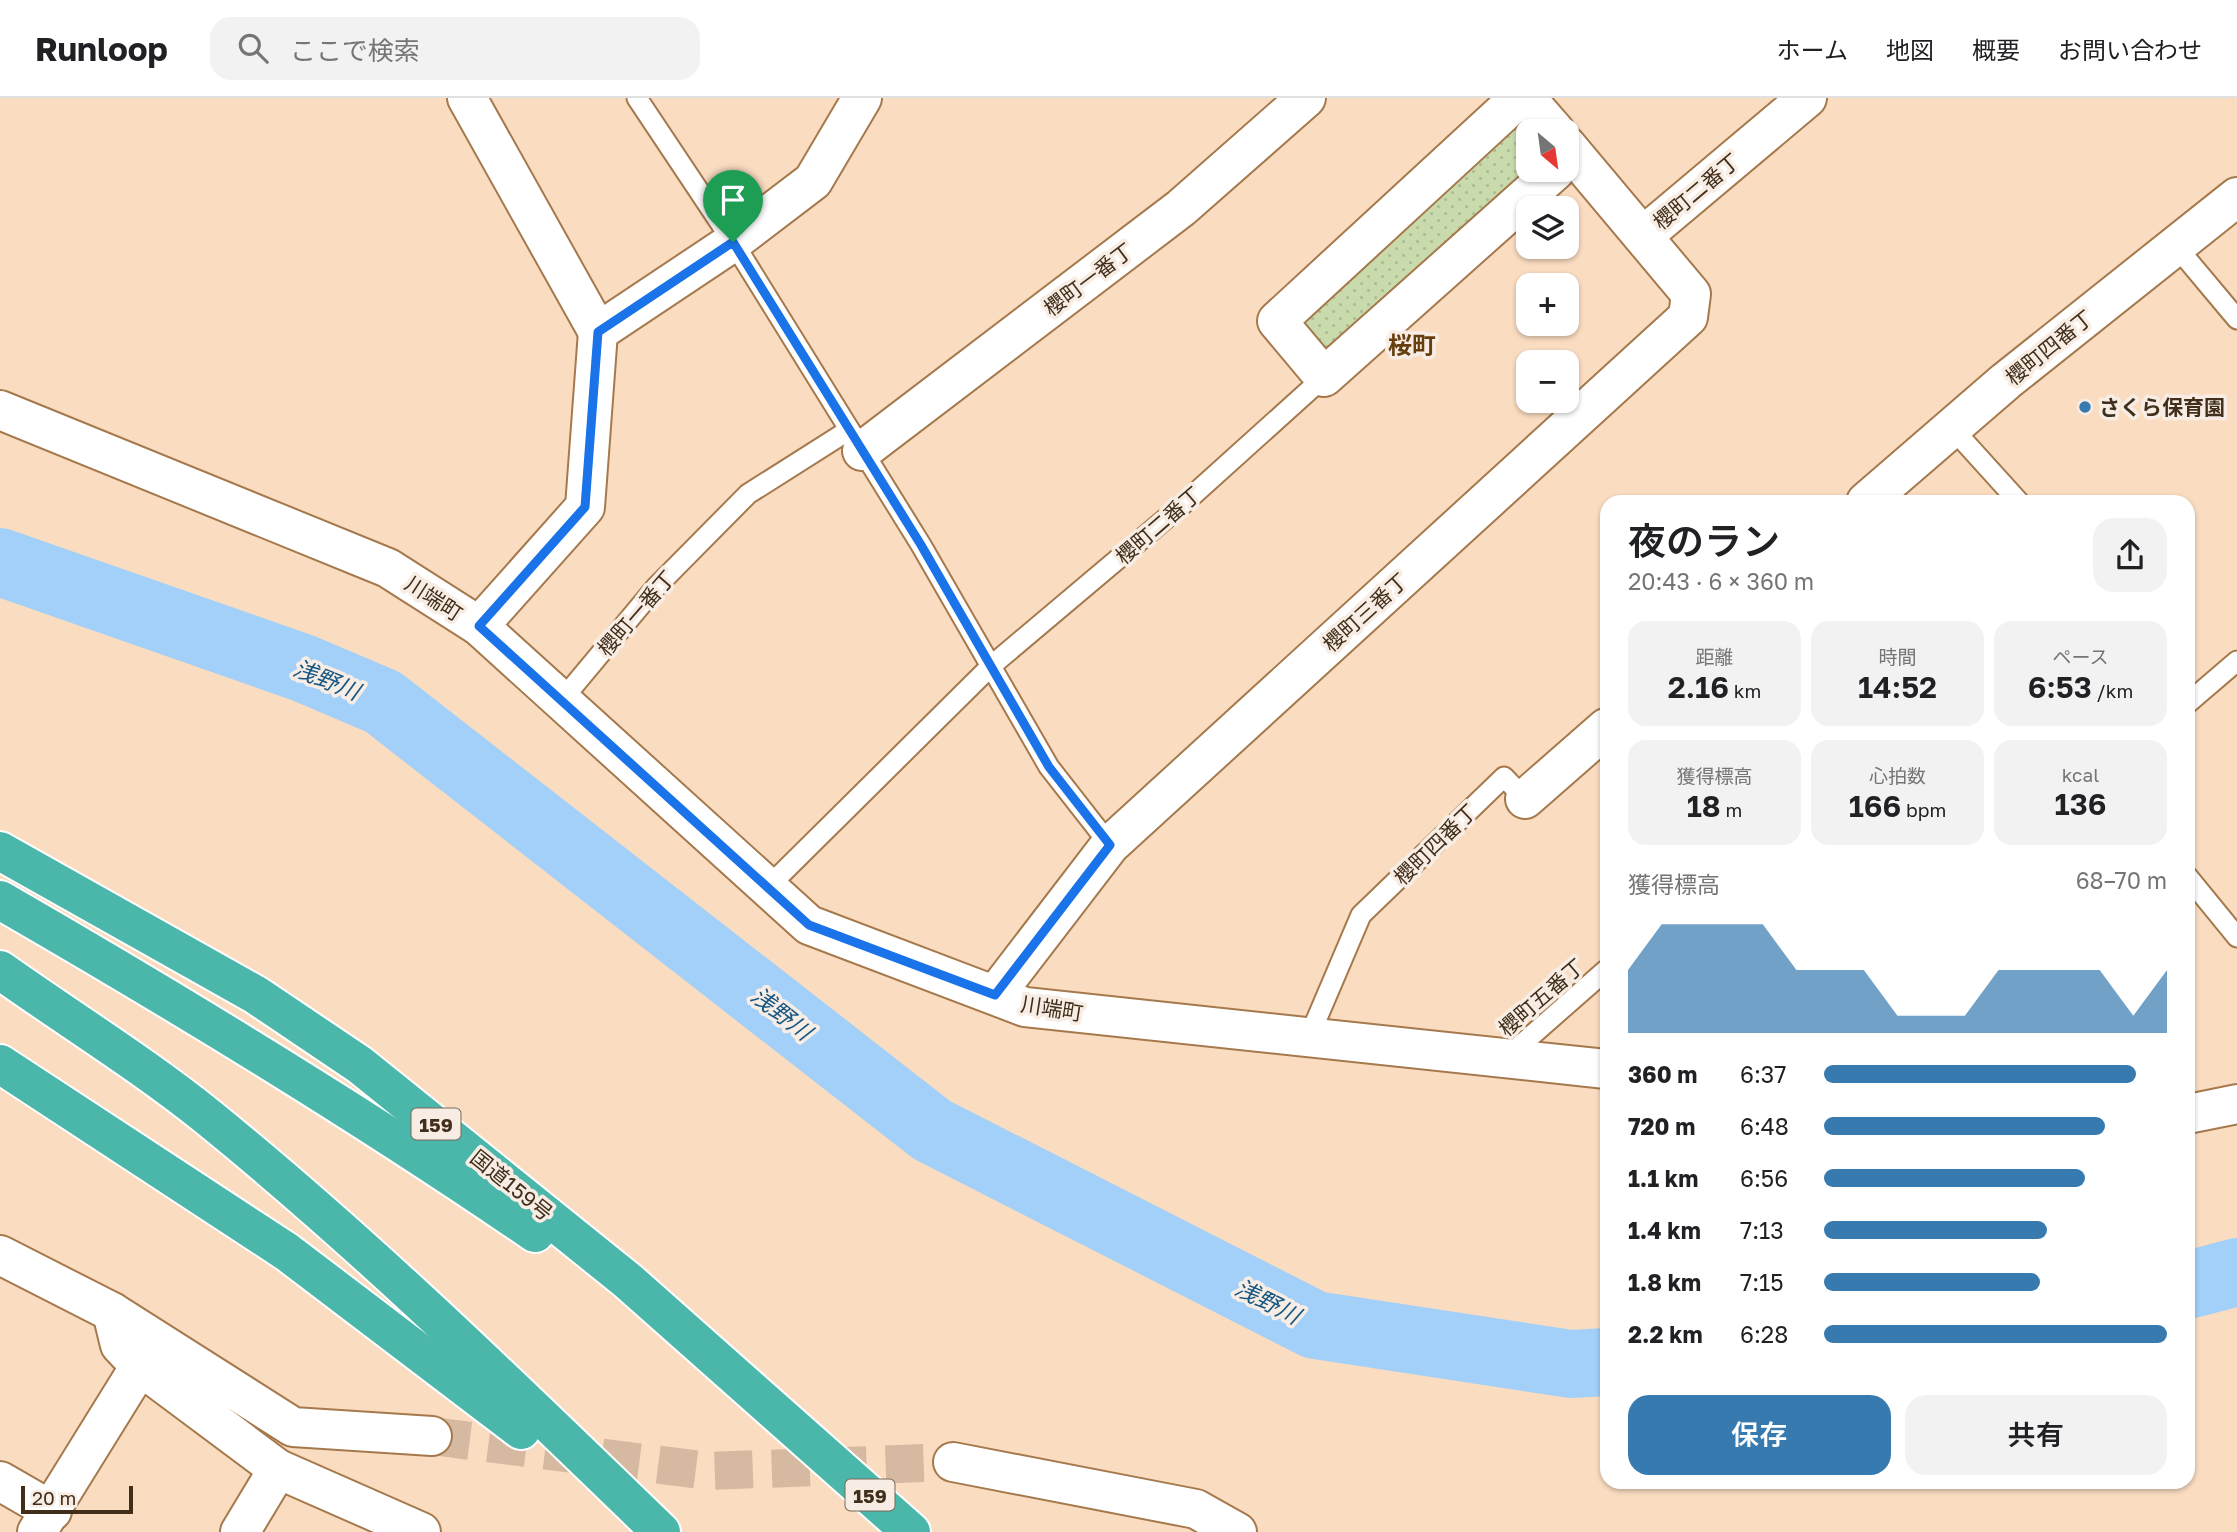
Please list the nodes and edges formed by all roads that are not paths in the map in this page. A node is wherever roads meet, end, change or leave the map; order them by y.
1 (467, 98) edge
2 (637, 98) edge
3 (862, 98) edge
4 (1306, 98) edge
5 (1519, 98) edge
6 (1526, 98) edge
7 (1807, 98) edge
8 (1540, 119) edge
9 (1579, 169) edge
10 (1531, 182) edge
11 (2237, 197) edge
12 (1643, 236) junction
13 (733, 242) junction
14 (2175, 245) junction
15 (2237, 319) edge
16 (598, 332) junction
17 (1324, 377) junction
18 (0, 410) edge
19 (1952, 428) junction
20 (856, 440) junction
21 (1874, 495) edge
22 (2013, 495) edge
23 (479, 626) junction
24 (2237, 661) edge
25 (991, 666) junction
26 (2195, 691) edge
27 (561, 701) junction
28 (1600, 733) edge
29 (1525, 799) joint
30 (1110, 845) junction
31 (0, 851) edge
32 (2195, 886) edge
33 (768, 887) junction
34 (0, 900) edge
35 (2237, 937) edge
36 (0, 970) edge
37 (1600, 975) edge
38 (995, 995) junction
39 (1310, 1037) junction
40 (1505, 1058) junction
41 (0, 1064) edge
42 (1600, 1068) edge
43 (2237, 1104) edge
44 (2195, 1113) edge
45 (0, 1255) edge
46 (112, 1312) junction
47 (140, 1366) junction
48 (432, 1436) tunnel mouth
49 (828, 1458) junction
50 (953, 1462) tunnel mouth
51 (278, 1469) junction
52 (0, 1481) edge
53 (45, 1521) edge
54 (240, 1532) edge
55 (419, 1532) edge
56 (648, 1532) edge
57 (661, 1532) edge
58 (911, 1532) edge
59 (1237, 1532) edge

1 - 16 street
2 - 13 lane
3 - 13 street
4 - 20 street, 櫻町一番丁
5 - 17 street
6 - 8 street
7 - 12 street, 櫻町二番丁
9 - 12 street, 櫻町二番丁
10 - 17 street, 櫻町二番丁
11 - 14 street, 櫻町四番丁
12 - 30 street, 櫻町三番丁
13 - 16 street
13 - 20 lane
14 - 15 lane
14 - 19 street, 櫻町四番丁
16 - 23 street
17 - 25 lane, 櫻町二番丁
18 - 23 street, 川端町
19 - 21 street, 櫻町四番丁
19 - 22 lane
20 - 25 lane
20 - 27 lane, 櫻町一番丁
23 - 27 street, 川端町
24 - 26 lane
25 - 30 lane
25 - 33 lane, 櫻町二番丁
27 - 33 street, 川端町
28 - 29 street, 櫻町四番丁
29 - 39 lane, 櫻町四番丁
30 - 38 street, 櫻町三番丁
31 - 49 highway, 国道159号 / 159
32 - 35 lane
33 - 38 street, 川端町
34 - 49 highway, 159
36 - 57 highway
37 - 40 lane, 櫻町五番丁
38 - 39 street, 川端町
39 - 40 street, 川端町
40 - 42 street, 川端町
41 - 56 highway
43 - 44 street
45 - 46 street
46 - 47 street
46 - 48 street
47 - 51 street
47 - 53 street
49 - 58 highway, 国道159号 / 159
50 - 59 street
51 - 54 street
51 - 55 street
52 - 53 street

